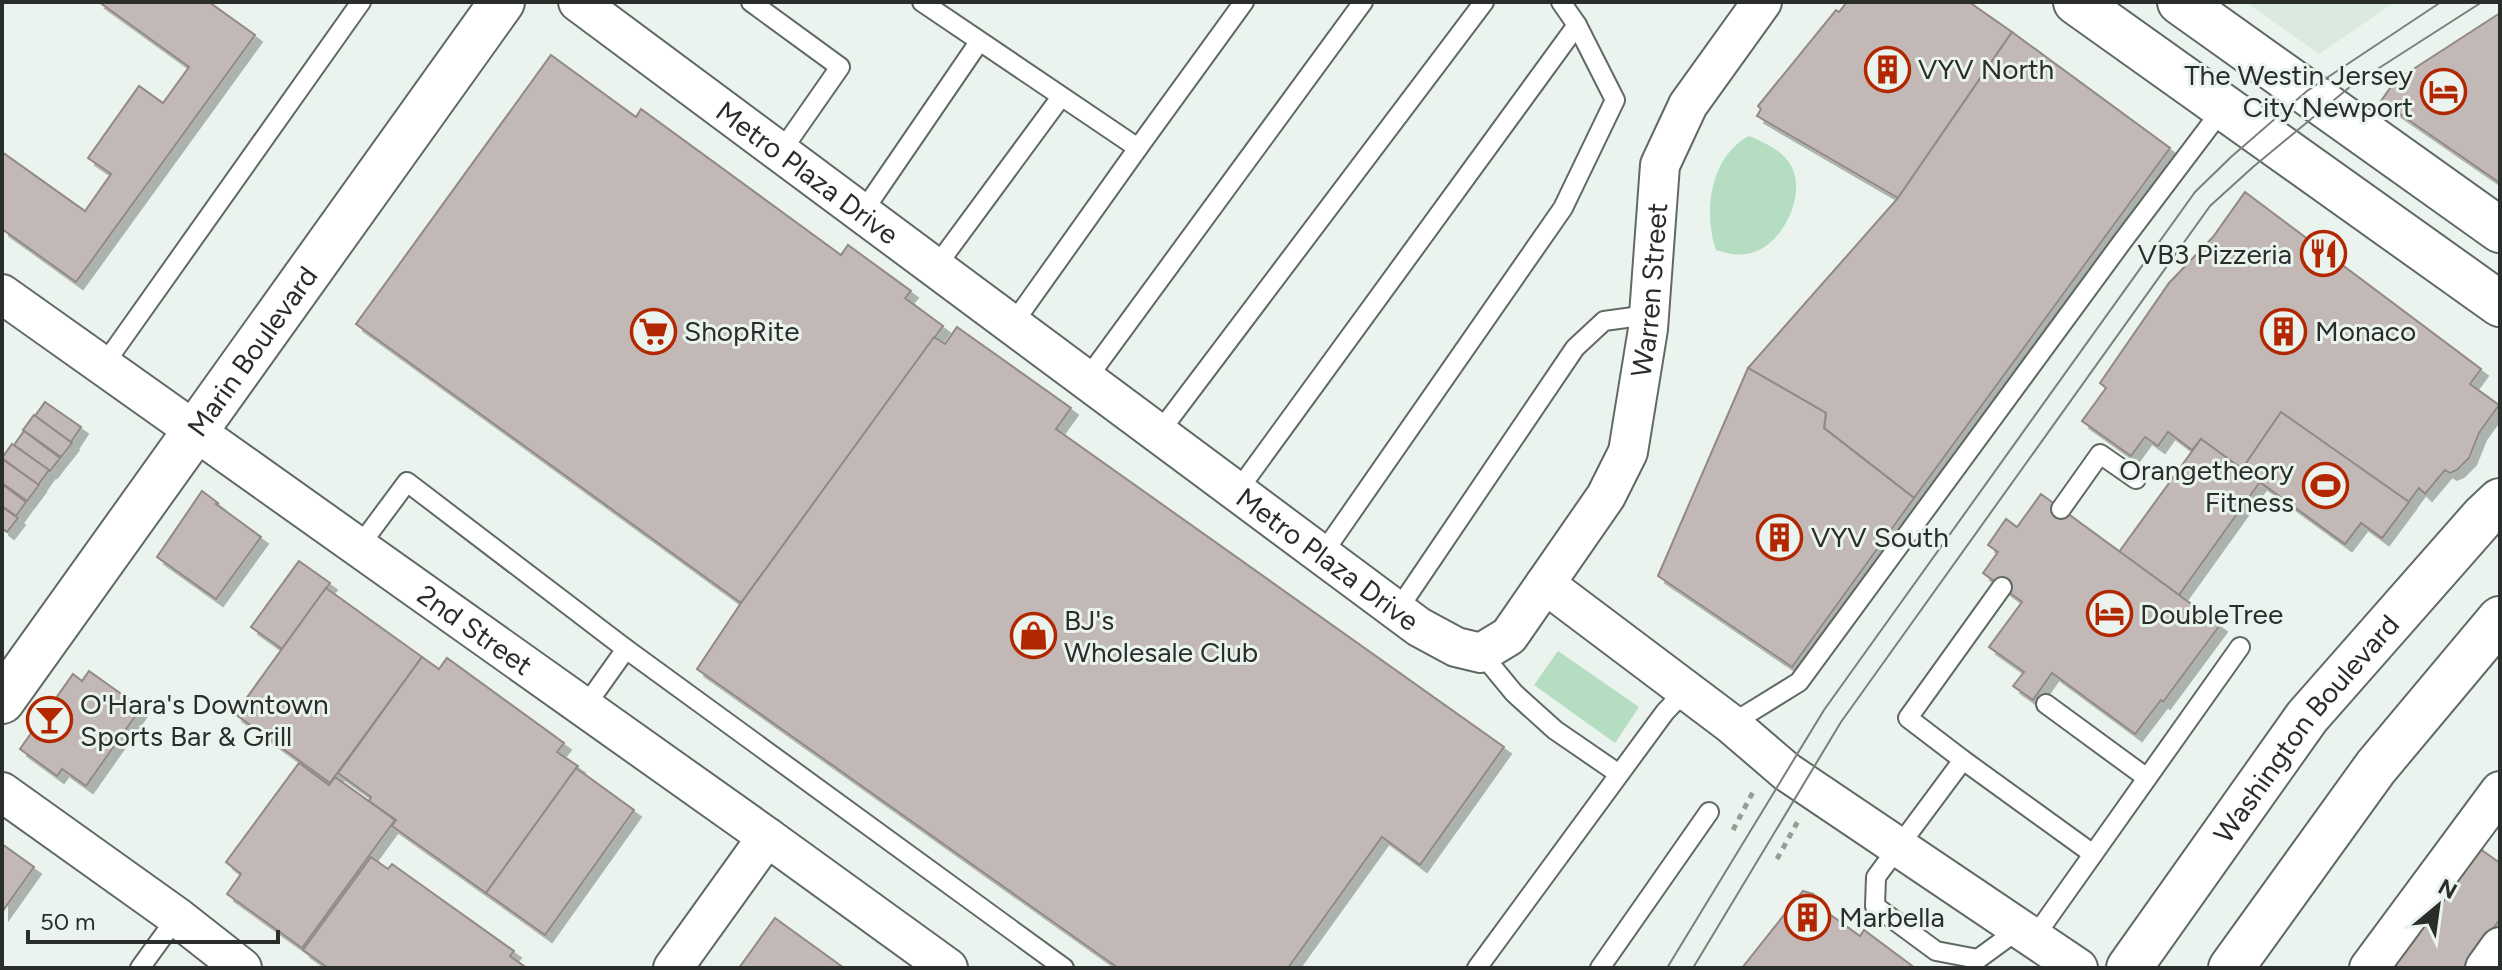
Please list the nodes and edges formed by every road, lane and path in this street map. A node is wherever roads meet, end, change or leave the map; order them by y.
1 (361, 2) edge
2 (502, 2) edge
3 (578, 2) edge
4 (751, 2) edge
5 (922, 2) edge
6 (1244, 2) edge
7 (1363, 2) edge
8 (1484, 2) edge
9 (1561, 2) edge
10 (1762, 2) edge
11 (2076, 2) edge
12 (2180, 2) edge
13 (1577, 25) junction
14 (979, 42) junction
15 (1061, 97) junction
16 (2224, 107) junction
17 (1138, 148) junction
18 (780, 153) junction
19 (862, 213) junction
20 (2500, 230) edge
21 (935, 268) junction
22 (2500, 304) edge
23 (7, 308) edge
24 (1648, 315) junction
25 (1012, 325) junction
26 (103, 366) junction
27 (1086, 380) junction
28 (193, 431) junction
29 (1158, 434) junction
30 (2136, 479) dead end
31 (1236, 493) junction
32 (2500, 501) edge
33 (2061, 509) dead end
34 (358, 548) junction
35 (1321, 556) junction
36 (1545, 584) junction
37 (2002, 587) dead end
38 (1397, 611) junction
39 (2500, 619) edge
40 (2240, 647) dead end
41 (626, 649) junction
42 (1481, 653) junction
43 (1685, 691) junction
44 (2, 701) edge
45 (2046, 704) dead end
46 (584, 708) junction
47 (1731, 724) junction
48 (1963, 760) junction
49 (1619, 774) junction
50 (2147, 778) junction
51 (1758, 783) dead end
52 (2500, 791) edge
53 (2, 792) edge
54 (1709, 812) dead end
55 (1802, 814) dead end
56 (1733, 830) dead end
57 (767, 837) junction
58 (1899, 846) junction
59 (2093, 854) junction
60 (1777, 859) dead end
61 (177, 917) junction
62 (2026, 934) junction
63 (2500, 947) edge
64 (140, 968) edge
65 (242, 968) edge
66 (673, 968) edge
67 (948, 968) edge
68 (1064, 968) edge
69 (1477, 968) edge
70 (1600, 968) edge
71 (2078, 968) edge
72 (2129, 968) edge
73 (2231, 968) edge
74 (2369, 968) edge
75 (2485, 968) edge

1 - 26 lane
2 - 28 street, Marin Boulevard
3 - 18 street, Metro Plaza Drive
4 - 18 lane
5 - 14 lane
6 - 17 lane
7 - 27 lane
8 - 29 lane
9 - 13 lane
10 - 24 street, Warren Street
11 - 16 street
12 - 20 street
13 - 31 lane
13 - 35 lane
14 - 15 lane
14 - 19 lane
15 - 17 lane
15 - 21 lane
16 - 22 street
16 - 47 lane
17 - 25 lane
18 - 19 street, Metro Plaza Drive
19 - 21 street, Metro Plaza Drive
21 - 25 street, Metro Plaza Drive
23 - 26 street, 2nd Street
24 - 36 street, Warren Street
24 - 38 lane
25 - 27 street, Metro Plaza Drive
26 - 28 street, 2nd Street
27 - 29 street, Metro Plaza Drive
28 - 34 street, 2nd Street
28 - 44 street, Marin Boulevard
29 - 31 street, Metro Plaza Drive
30 - 33 lane
31 - 35 street, Metro Plaza Drive
32 - 72 street, Washington Boulevard
34 - 41 lane
34 - 46 street, 2nd Street
35 - 38 street, Metro Plaza Drive
36 - 42 street
36 - 43 street
37 - 48 lane
38 - 42 street, Metro Plaza Drive
39 - 73 street
40 - 50 lane
41 - 46 lane
41 - 68 lane
42 - 49 lane
43 - 47 street
43 - 49 lane
45 - 50 lane
46 - 57 street, 2nd Street
47 - 58 street
48 - 58 lane
48 - 59 lane
49 - 69 lane
50 - 59 lane
51 - 56 path
52 - 74 street
53 - 61 street
54 - 70 lane
55 - 60 path
57 - 66 street
57 - 67 street, 2nd Street
58 - 62 street
58 - 62 lane
59 - 62 lane
61 - 64 lane
61 - 65 street
62 - 71 street
63 - 75 street

